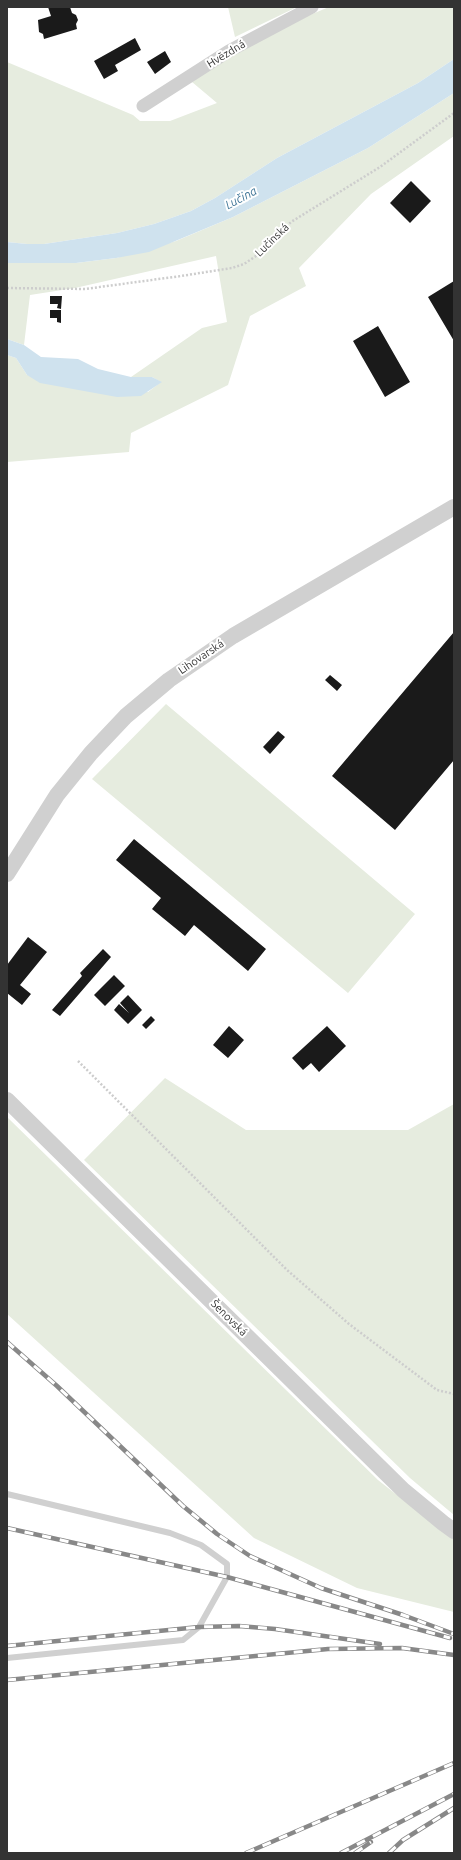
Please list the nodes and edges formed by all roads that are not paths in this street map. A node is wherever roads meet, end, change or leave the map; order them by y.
1 (312, 7) edge
2 (143, 106) dead end
3 (454, 507) edge
4 (7, 874) edge
5 (7, 1100) edge
6 (7, 1494) edge
7 (454, 1530) edge
8 (7, 1658) edge

1 - 2 street, Hvězdná
3 - 4 street, Lihovarská
5 - 7 street, Šenovská
6 - 8 lane

